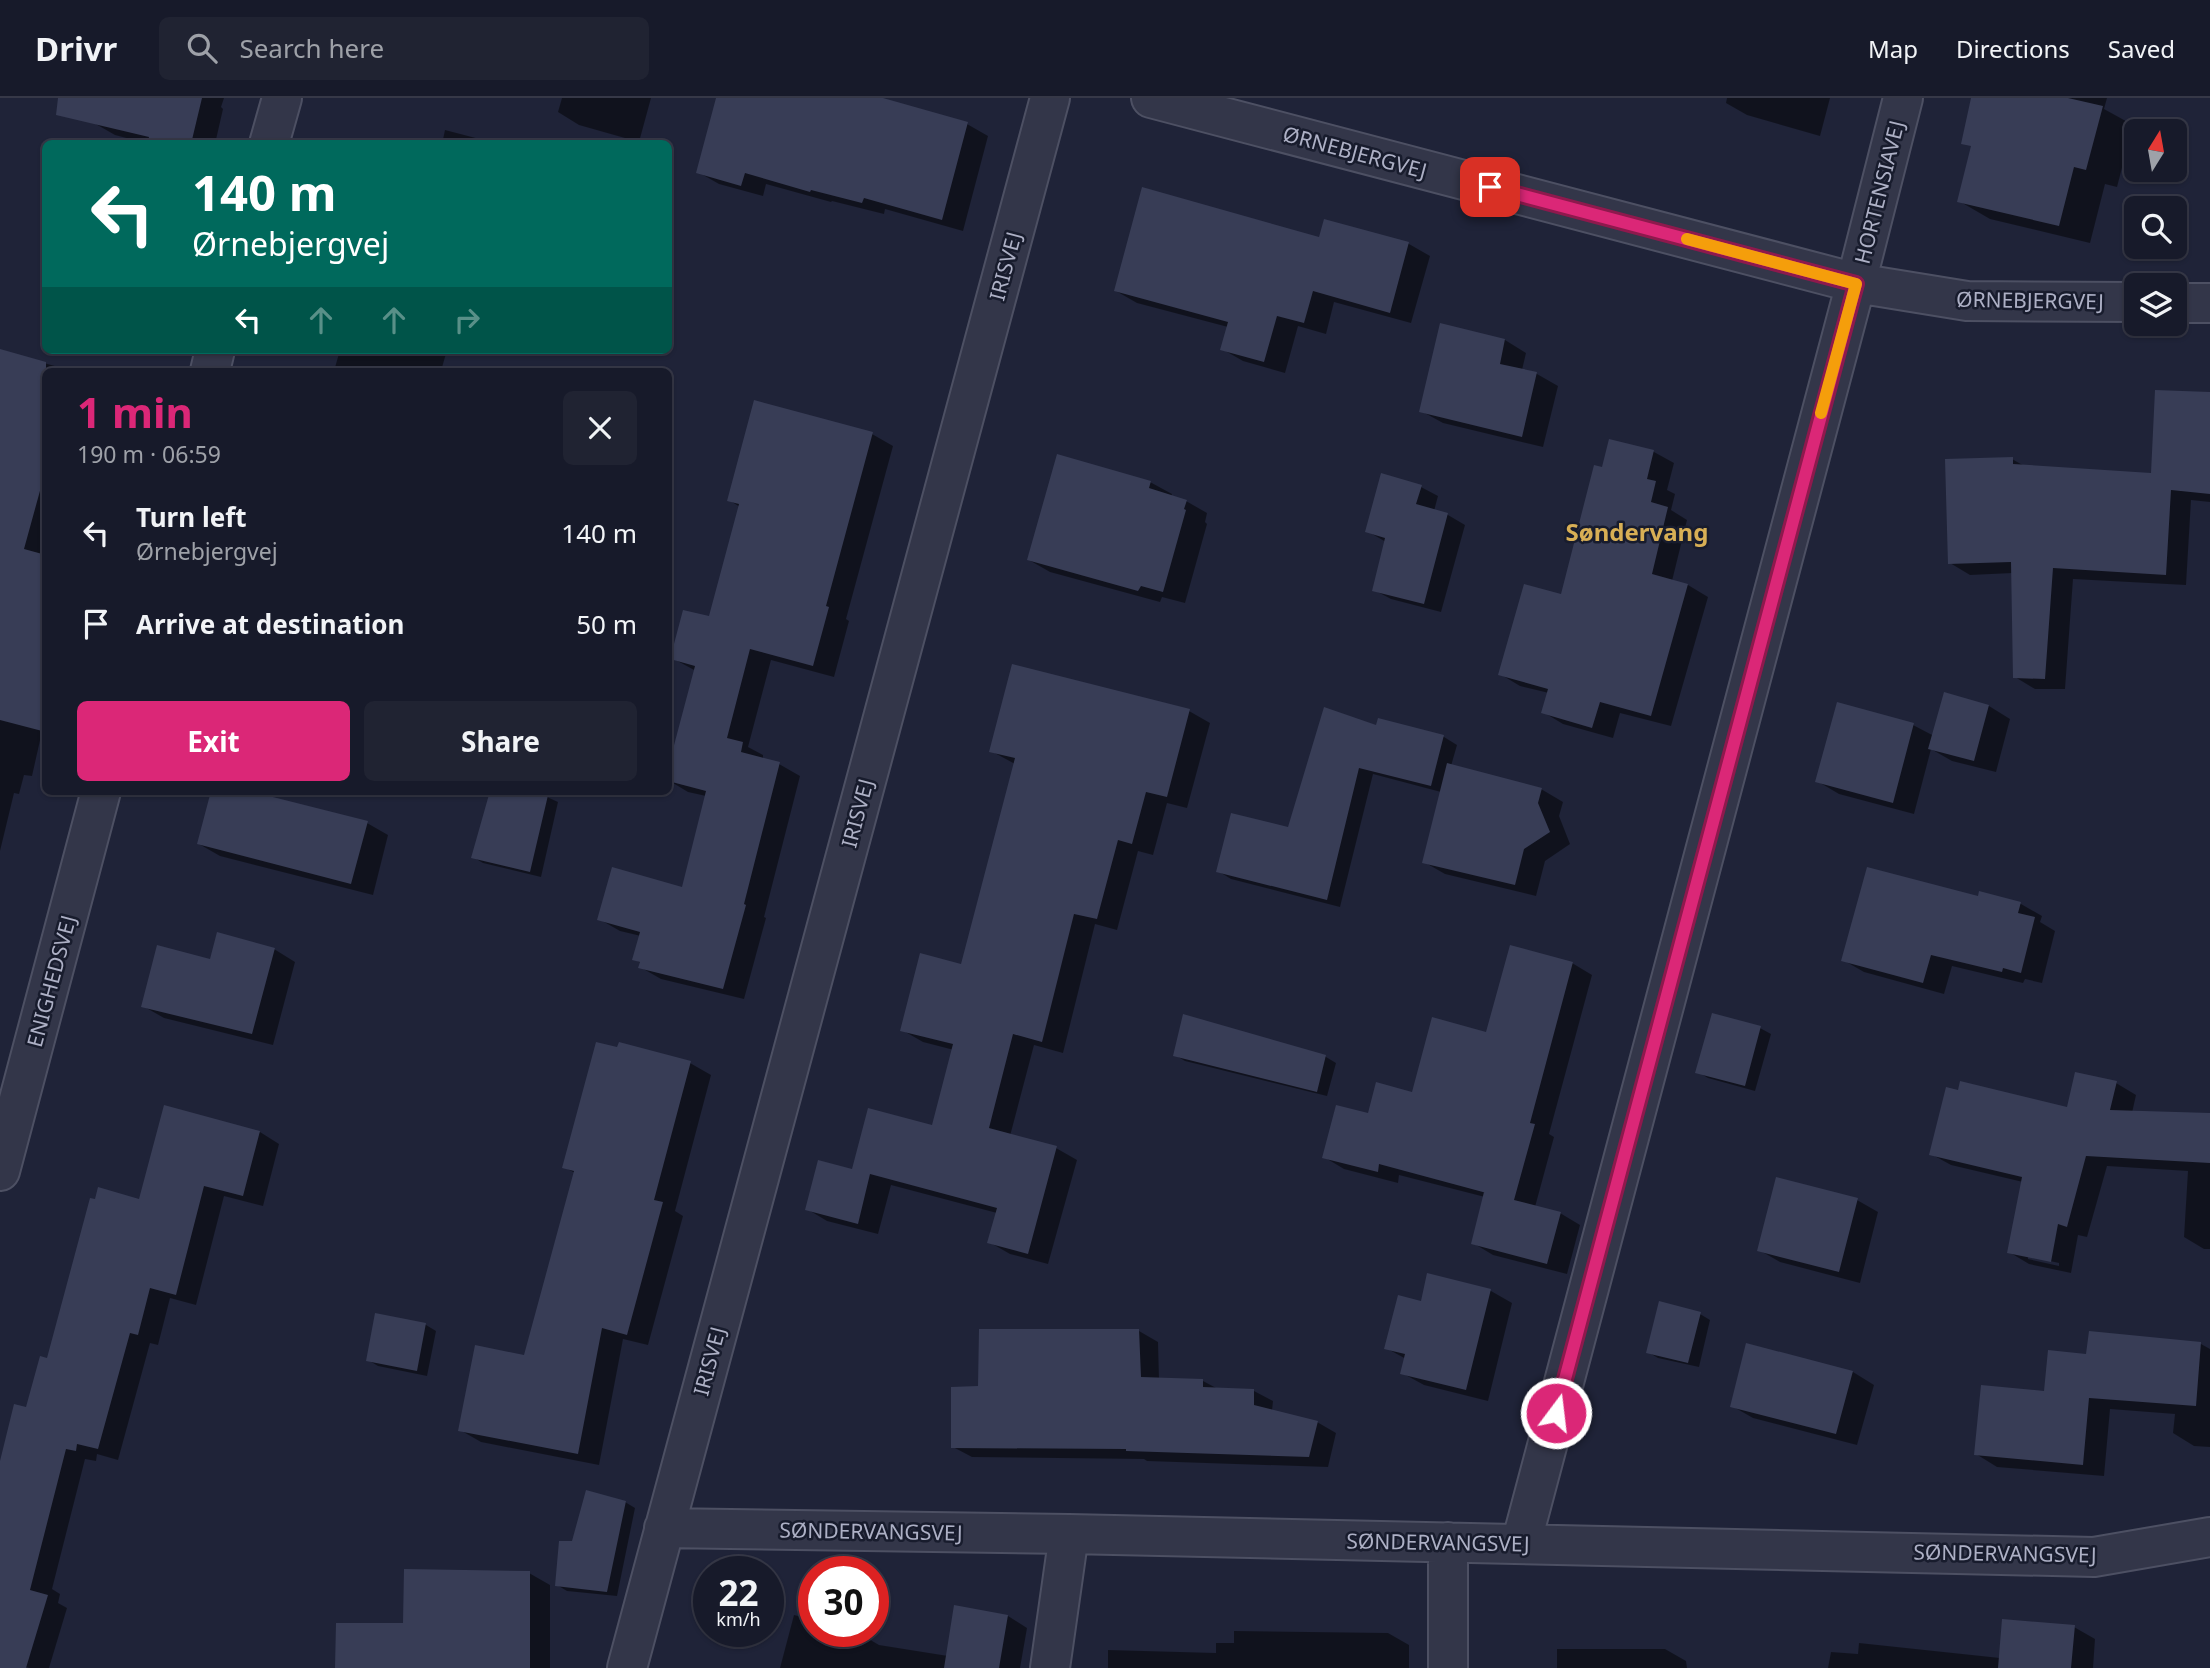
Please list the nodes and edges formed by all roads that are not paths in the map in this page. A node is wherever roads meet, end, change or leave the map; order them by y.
1 (282, 98) edge
2 (1050, 98) edge
3 (1151, 98) edge
4 (1903, 98) edge
5 (270, 140) edge
6 (1856, 284) junction
7 (2124, 302) edge
8 (2187, 303) edge
9 (2210, 303) edge
10 (100, 795) edge
11 (0, 1171) edge
12 (664, 1528) junction
13 (1069, 1534) junction
14 (2210, 1537) edge
15 (1448, 1542) junction
16 (1521, 1544) junction
17 (627, 1668) edge
18 (1050, 1668) edge
19 (1448, 1668) edge

1 - 5 street
2 - 12 street, IRISVEJ
3 - 6 street, ØRNEBJERGVEJ
4 - 6 street, HORTENSIAVEJ
6 - 7 street, ØRNEBJERGVEJ
6 - 16 street, HORTENSIAVEJ
8 - 9 street
10 - 11 street, ENIGHEDSVEJ
12 - 13 street, SØNDERVANGSVEJ
12 - 17 street, IRISVEJ
13 - 15 street, SØNDERVANGSVEJ
13 - 18 street
14 - 16 street, SØNDERVANGSVEJ
15 - 16 street, SØNDERVANGSVEJ
15 - 19 street

